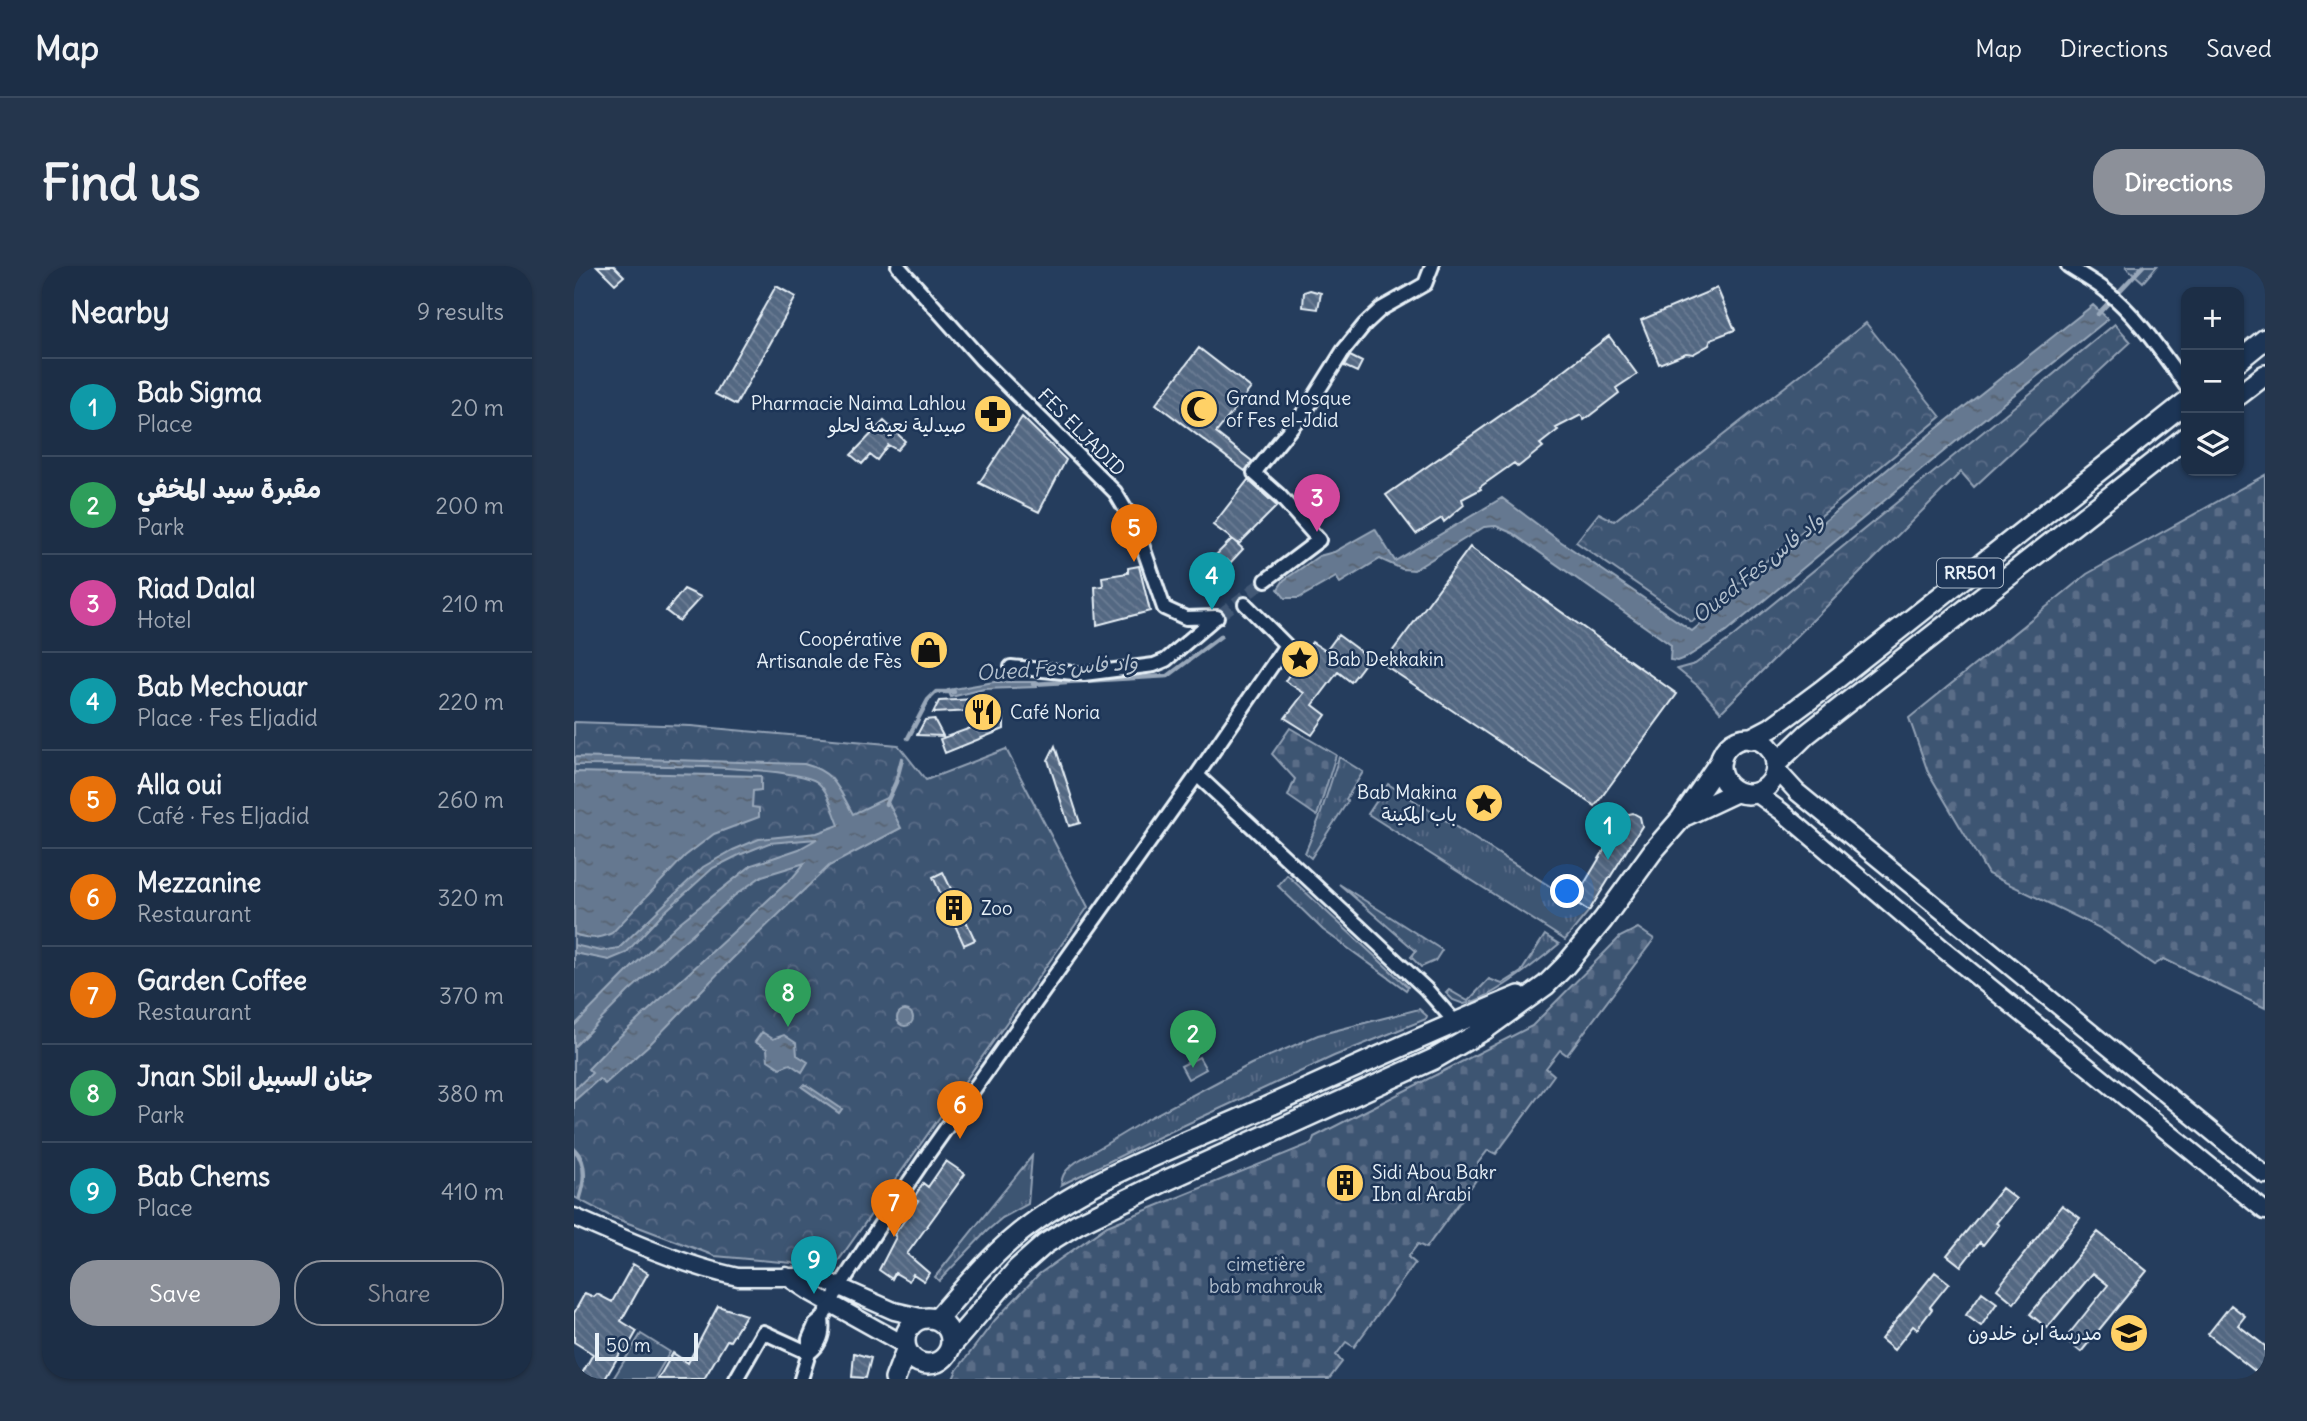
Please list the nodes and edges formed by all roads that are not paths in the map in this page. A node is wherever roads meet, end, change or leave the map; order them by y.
1 (898, 266) edge
2 (1432, 266) edge
3 (2068, 266) edge
4 (2265, 339) edge
5 (2244, 356) edge
6 (2265, 375) edge
7 (2181, 379) edge
8 (2244, 391) edge
9 (2181, 406) edge
10 (2181, 441) edge
11 (1266, 580) tunnel mouth
12 (1245, 604) dead end
13 (1286, 645) junction
14 (1300, 659) dead end
15 (1010, 667) dead end
16 (1750, 738) junction
17 (1721, 760) junction
18 (1776, 767) junction
19 (1197, 775) junction
20 (1746, 792) junction
21 (1680, 820) junction
22 (1546, 985) junction
23 (1455, 1022) junction
24 (2265, 1175) edge
25 (2265, 1211) edge
26 (574, 1217) edge
27 (786, 1276) junction
28 (840, 1286) junction
29 (831, 1303) junction
30 (931, 1318) junction
31 (906, 1348) junction
32 (809, 1353) junction
33 (947, 1353) junction
34 (736, 1379) edge
35 (801, 1379) edge
36 (895, 1379) edge
37 (932, 1379) edge

1 - 15 street, FES ELJADID
2 - 11 street
3 - 7 street
4 - 5 main road
6 - 8 main road
9 - 16 main road, RR501
10 - 18 main road, RR501
12 - 13 street
13 - 14 street
13 - 19 street
16 - 17 main road, RR501
16 - 18 main road
17 - 20 main road
17 - 21 main road
18 - 20 main road, RR501
18 - 24 main road
19 - 23 street
19 - 28 street
20 - 21 main road
20 - 25 main road
21 - 22 main road
22 - 23 main road
22 - 33 main road
23 - 30 main road
26 - 27 main road
27 - 28 main road
27 - 29 main road
28 - 29 street
28 - 30 main road
29 - 31 main road
29 - 32 street
30 - 31 main road
30 - 33 main road
31 - 33 main road
31 - 36 main road
32 - 34 street
32 - 35 street
33 - 37 main road

